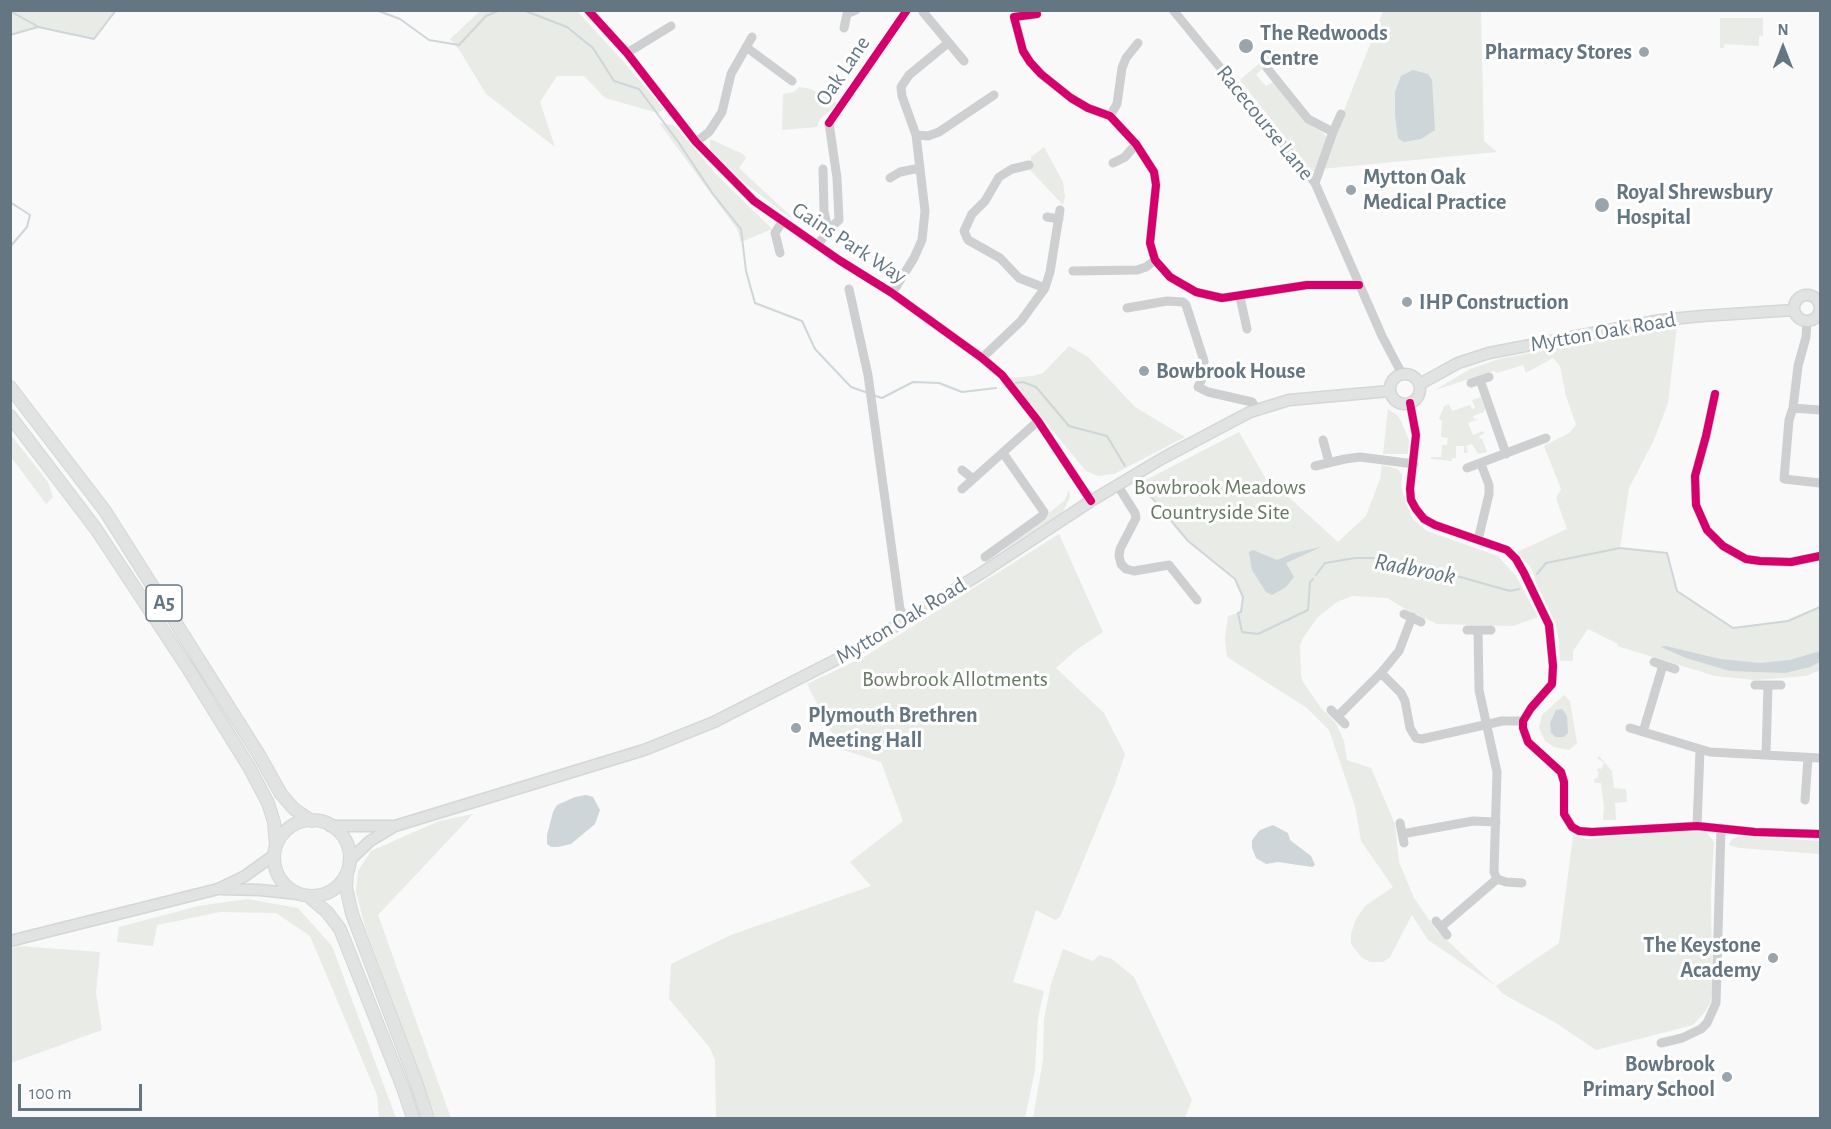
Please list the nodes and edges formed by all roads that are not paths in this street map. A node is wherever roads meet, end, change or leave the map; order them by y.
1 (588, 10) edge
2 (1173, 10) edge
3 (849, 12) edge
4 (923, 12) dead end
5 (1013, 14) edge
6 (1037, 14) dead end
7 (671, 26) dead end
8 (844, 28) dead end
9 (752, 37) dead end
10 (948, 43) junction
11 (1138, 43) dead end
12 (746, 47) junction
13 (627, 53) junction
14 (964, 61) dead end
15 (1267, 68) dead end
16 (792, 81) dead end
17 (994, 95) dead end
18 (1341, 114) dead end
19 (1110, 116) junction
20 (829, 123) dead end
21 (1333, 132) junction
22 (916, 135) junction
23 (696, 142) junction
24 (1136, 144) junction
25 (1113, 164) dead end
26 (1029, 165) dead end
27 (920, 168) junction
28 (823, 169) dead end
29 (1165, 169) dead end
30 (1154, 172) junction
31 (890, 178) dead end
32 (1315, 183) junction
33 (1047, 217) dead end
34 (782, 222) junction
35 (828, 230) junction
36 (818, 245) junction
37 (780, 253) dead end
38 (1155, 260) junction
39 (1072, 271) dead end
40 (1359, 285) junction
41 (1045, 288) junction
42 (849, 289) dead end
43 (892, 293) junction
44 (1240, 297) junction
45 (1127, 308) dead end
46 (1820, 309) edge
47 (1794, 310) junction
48 (1807, 321) junction
49 (1247, 329) dead end
50 (982, 358) junction
51 (1402, 374) junction
52 (1480, 380) dead end
53 (1420, 384) junction
54 (10, 387) edge
55 (1390, 392) junction
56 (1715, 394) dead end
57 (1410, 403) junction
58 (1793, 408) junction
59 (1257, 410) junction
60 (1821, 410) edge
61 (10, 416) edge
62 (1038, 421) junction
63 (1546, 438) dead end
64 (1323, 440) dead end
65 (1003, 453) junction
66 (1506, 454) junction
67 (1329, 462) junction
68 (1414, 464) junction
69 (1481, 464) junction
70 (1315, 466) dead end
71 (1467, 468) dead end
72 (962, 470) dead end
73 (972, 478) junction
74 (1821, 483) edge
75 (1118, 486) junction
76 (962, 489) dead end
77 (1091, 501) junction
78 (1478, 540) junction
79 (985, 556) dead end
80 (1821, 556) edge
81 (1197, 600) dead end
82 (1413, 618) dead end
83 (906, 621) junction
84 (1467, 630) dead end
85 (1478, 630) junction
86 (1491, 630) dead end
87 (1674, 669) dead end
88 (1381, 673) junction
89 (1755, 685) dead end
90 (1768, 685) junction
91 (1781, 685) dead end
92 (1523, 721) junction
93 (1345, 724) dead end
94 (1486, 726) junction
95 (1630, 728) dead end
96 (1643, 732) junction
97 (1700, 750) junction
98 (1767, 755) junction
99 (1808, 758) junction
100 (1821, 758) edge
101 (1805, 800) dead end
102 (312, 821) junction
103 (1496, 822) junction
104 (1400, 824) dead end
105 (330, 826) junction
106 (395, 826) junction
107 (1697, 826) junction
108 (1721, 828) junction
109 (1821, 834) edge
110 (275, 850) junction
111 (348, 867) junction
112 (1497, 879) junction
113 (1522, 883) dead end
114 (218, 890) junction
115 (303, 895) junction
116 (1441, 927) dead end
117 (10, 941) edge
118 (1661, 1043) dead end
119 (413, 1119) edge
120 (428, 1119) edge

1 - 13 street, Gains Park Way
2 - 32 street, Racecourse Lane
3 - 8 street
4 - 10 street
5 - 6 street
5 - 19 street
7 - 13 street
9 - 12 street
10 - 14 street
10 - 22 street
11 - 19 street
12 - 16 street
12 - 23 street
13 - 23 street, Gains Park Way
15 - 21 street
17 - 22 street
18 - 21 street
19 - 24 street
20 - 35 street, Oak Lane
21 - 32 street
22 - 27 street
23 - 34 street, Gains Park Way
24 - 25 street
24 - 30 street
26 - 41 street
27 - 31 street
27 - 43 street
28 - 35 street
29 - 30 street
30 - 38 street
32 - 40 street, Racecourse Lane
33 - 41 street
34 - 36 street, Gains Park Way
34 - 37 street
35 - 36 street, Oak Lane
36 - 43 street, Gains Park Way
38 - 39 street
38 - 44 street
40 - 44 street
40 - 51 street, Racecourse Lane
41 - 50 street
42 - 83 street
43 - 50 street, Gains Park Way
44 - 49 street
45 - 59 street
46 - 47 main road, Mytton Oak Road
46 - 48 main road, Mytton Oak Road
47 - 48 main road
47 - 53 main road, Mytton Oak Road
48 - 58 street
50 - 62 street, Gains Park Way
51 - 53 main road
51 - 55 main road
52 - 66 street
53 - 57 main road
54 - 102 highway, A5
55 - 57 main road
55 - 59 main road, Mytton Oak Road
56 - 80 street
57 - 68 street
58 - 60 street
58 - 74 street
59 - 75 main road, Mytton Oak Road
61 - 110 highway, A5
62 - 65 street
62 - 77 street, Gains Park Way
63 - 66 street
64 - 67 street
65 - 73 street
65 - 79 street
66 - 69 street
67 - 68 street
67 - 70 street
68 - 78 street
69 - 71 street
69 - 78 street
72 - 73 street
73 - 76 street
75 - 77 main road, Mytton Oak Road
75 - 81 street
77 - 83 main road, Mytton Oak Road
78 - 92 street
82 - 88 street
83 - 106 main road, Mytton Oak Road
84 - 85 street
85 - 86 street
85 - 94 street
87 - 96 street
88 - 93 street
88 - 94 street
89 - 90 street
90 - 91 street
90 - 98 street
92 - 94 street
92 - 107 street
94 - 103 street
95 - 96 street
96 - 97 street
97 - 98 street
97 - 107 street
98 - 99 street
99 - 100 street
99 - 101 street
102 - 105 highway
102 - 110 highway
103 - 104 street
103 - 112 street
105 - 106 main road, Mytton Oak Road
105 - 111 highway
106 - 111 main road, Mytton Oak Road
107 - 108 street
108 - 109 street
108 - 118 street
110 - 114 main road
110 - 115 highway
111 - 115 highway
111 - 120 highway
112 - 113 street
112 - 116 street
114 - 115 main road
114 - 117 main road
115 - 119 highway

